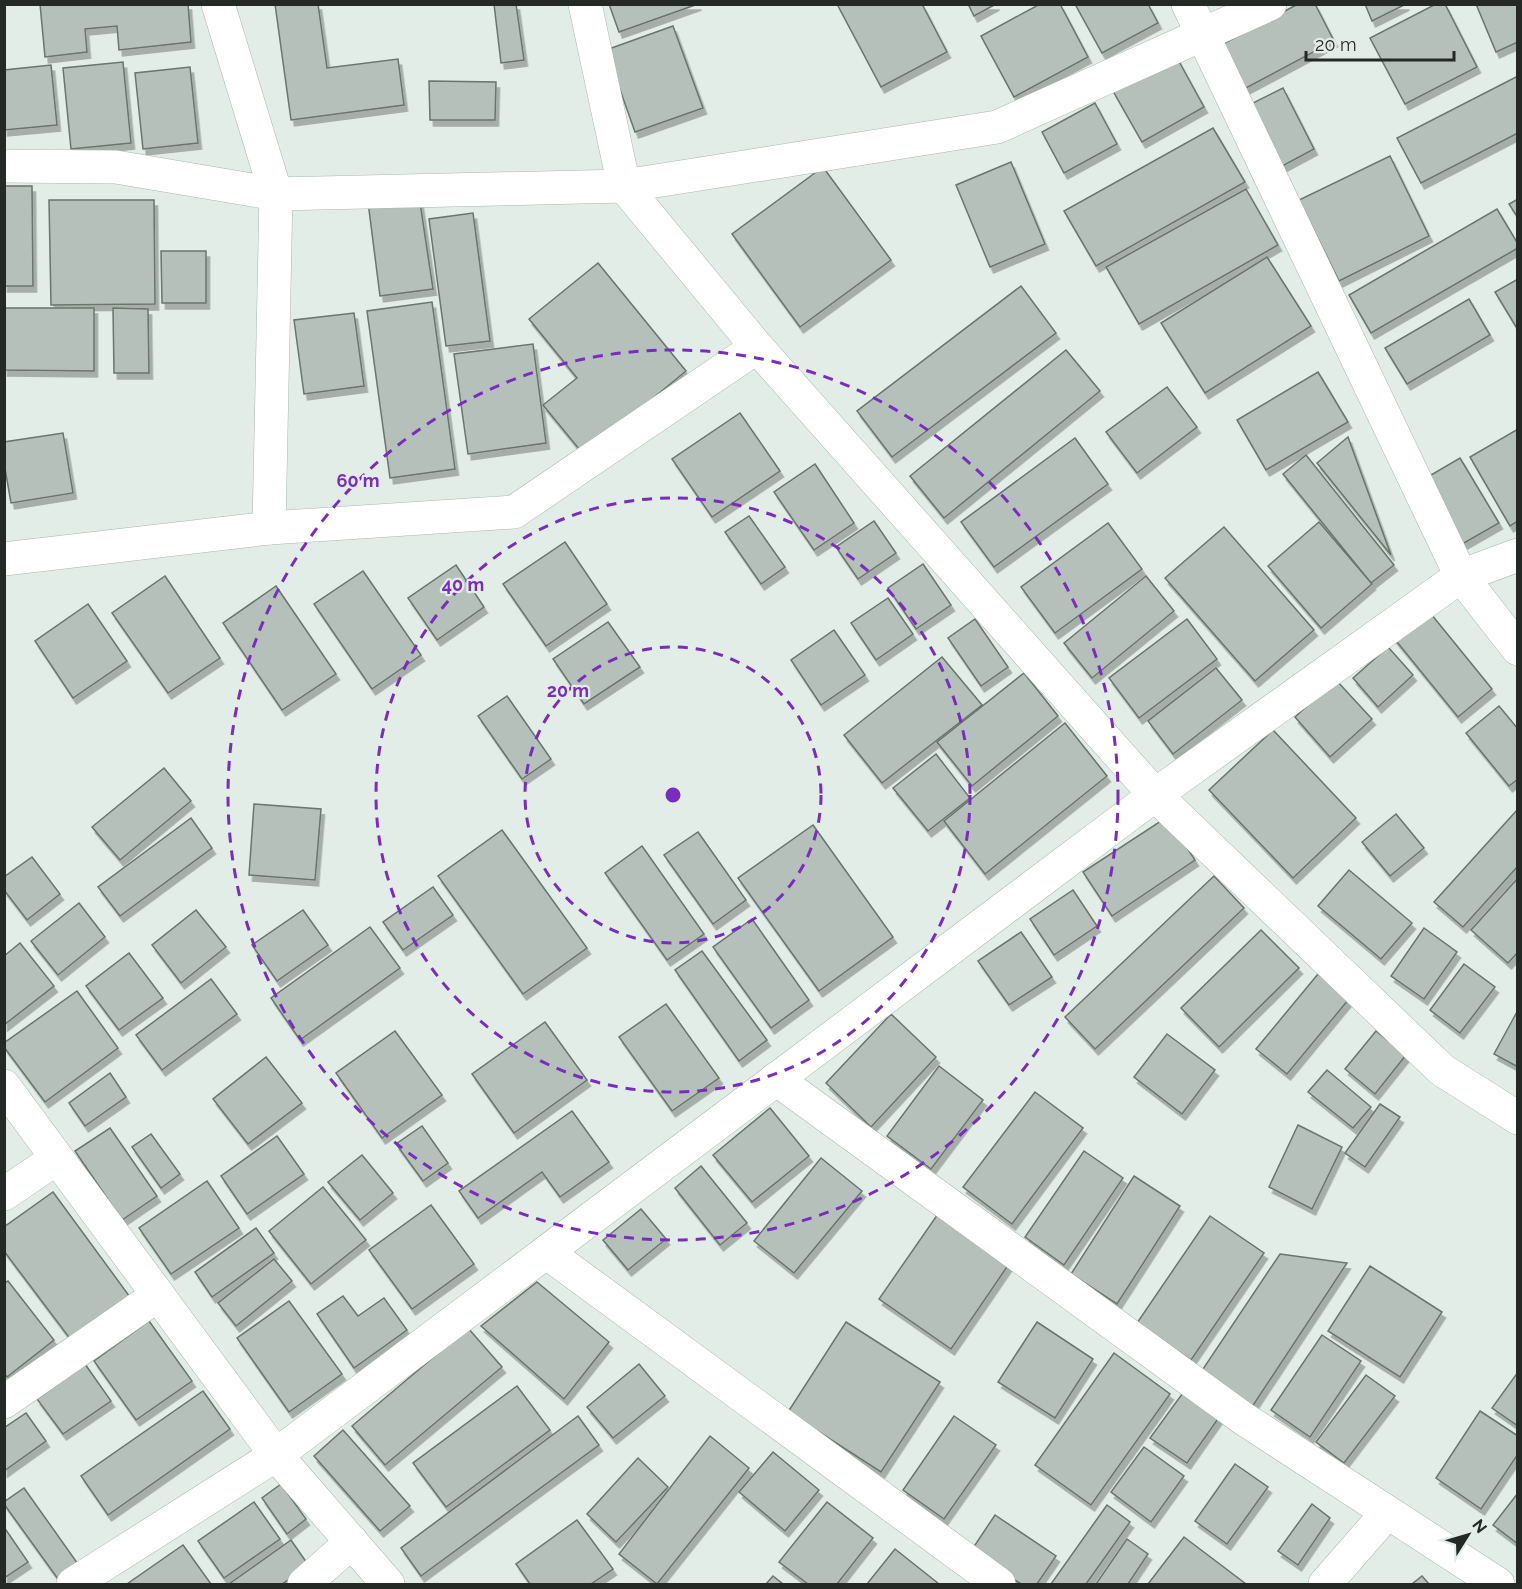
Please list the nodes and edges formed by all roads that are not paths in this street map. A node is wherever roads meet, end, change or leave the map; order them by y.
1 (218, 4) edge
2 (585, 4) edge
3 (1188, 4) edge
4 (1270, 4) edge
5 (1202, 35) junction
6 (4, 166) edge
7 (624, 186) junction
8 (276, 194) junction
9 (757, 347) junction
10 (269, 528) junction
11 (1518, 555) edge
12 (4, 559) edge
13 (1461, 576) junction
14 (1518, 649) edge
15 (1155, 795) junction
16 (776, 1079) junction
17 (4, 1086) edge
18 (1518, 1118) edge
19 (57, 1158) junction
20 (4, 1194) edge
21 (546, 1252) junction
22 (158, 1295) junction
23 (4, 1402) edge
24 (276, 1455) junction
25 (1387, 1513) junction
26 (352, 1542) junction
27 (73, 1584) edge
28 (304, 1584) edge
29 (388, 1584) edge
30 (999, 1584) edge
31 (1325, 1584) edge
32 (1498, 1584) edge

1 - 8 street
2 - 7 street
3 - 5 street
4 - 5 street
5 - 7 street
5 - 13 street
6 - 8 street
7 - 8 street
7 - 9 street
8 - 10 street
9 - 10 street
9 - 15 street
10 - 12 street
11 - 13 street
13 - 14 street
13 - 15 street
15 - 16 street
15 - 18 street
16 - 21 street
16 - 25 street
17 - 19 street
19 - 20 street
19 - 22 street
21 - 24 street
21 - 30 street
22 - 23 street
22 - 24 street
24 - 26 street
24 - 27 street
25 - 31 street
25 - 32 street
26 - 28 street
26 - 29 street

